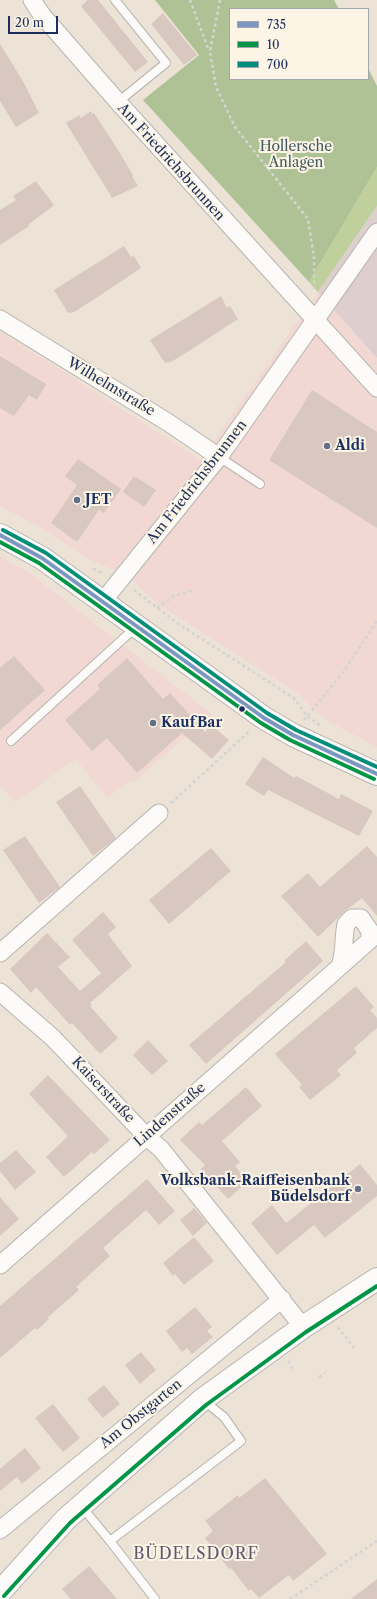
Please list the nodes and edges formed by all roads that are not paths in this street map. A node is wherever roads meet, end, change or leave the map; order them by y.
1 (32, 0) edge
2 (114, 0) edge
3 (118, 102) junction
4 (377, 232) edge
5 (0, 319) edge
6 (314, 321) junction
7 (377, 388) edge
8 (219, 457) junction
9 (260, 484) dead end
10 (0, 535) edge
11 (104, 601) junction
12 (137, 626) junction
13 (12, 741) dead end
14 (377, 774) edge
15 (159, 813) road end
16 (0, 953) edge
17 (340, 966) dead end
18 (0, 992) edge
19 (146, 1136) junction
20 (0, 1265) edge
21 (377, 1279) edge
22 (282, 1299) junction
23 (303, 1327) junction
24 (202, 1400) junction
25 (81, 1506) junction
26 (0, 1530) edge
27 (110, 1541) junction
28 (0, 1592) edge
29 (155, 1599) edge

1 - 3 street, Am Friedrichsbrunnen
2 - 3 lane
3 - 6 street, Am Friedrichsbrunnen
4 - 6 street, Am Friedrichsbrunnen
5 - 8 street, Wilhelmstraße
6 - 7 street
6 - 8 street, Am Friedrichsbrunnen
8 - 9 lane
8 - 11 street, Am Friedrichsbrunnen
10 - 11 street
11 - 12 street
12 - 13 lane
12 - 14 street
15 - 16 street
17 - 19 street, Lindenstraße
18 - 19 street, Kaiserstraße
19 - 20 street, Lindenstraße
19 - 22 street, Kaiserstraße
21 - 23 street
22 - 23 street, Kaiserstraße
22 - 26 street, Am Obstgarten
23 - 24 street
24 - 25 street
24 - 27 lane
25 - 27 lane
25 - 28 street
27 - 29 lane

